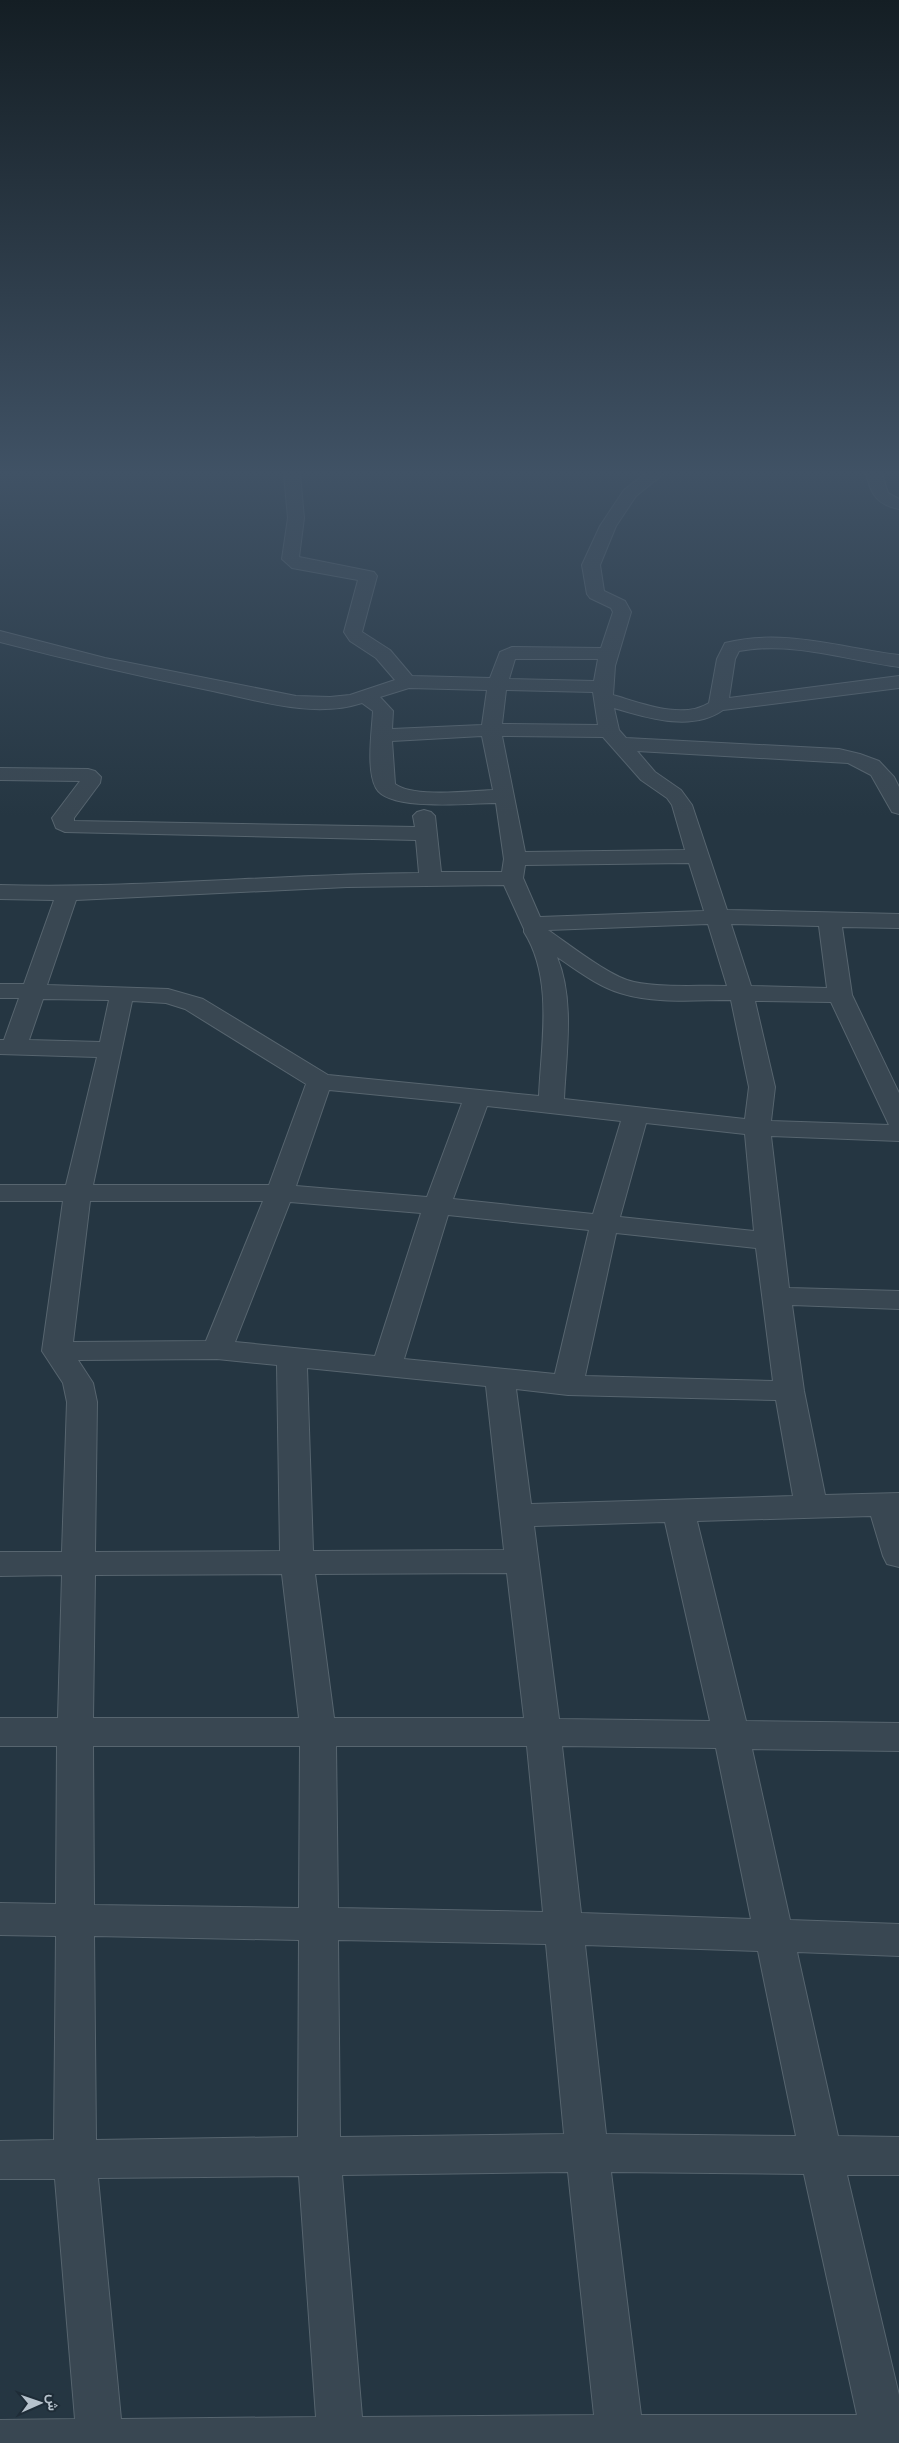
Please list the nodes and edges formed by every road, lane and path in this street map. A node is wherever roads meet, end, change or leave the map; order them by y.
1 (365, 588) edge
2 (595, 588) edge
3 (0, 636) edge
4 (610, 654) junction
5 (899, 661) edge
6 (407, 682) junction
7 (899, 682) edge
8 (498, 683) junction
9 (603, 693) junction
10 (365, 697) junction
11 (718, 705) junction
12 (491, 730) junction
13 (381, 736) junction
14 (615, 737) junction
15 (0, 774) edge
16 (505, 796) junction
17 (422, 797) junction
18 (899, 808) edge
19 (426, 834) junction
20 (699, 856) junction
21 (513, 869) junction
22 (431, 879) junction
23 (0, 892) edge
24 (68, 894) junction
25 (717, 918) junction
26 (830, 920) junction
27 (899, 921) edge
28 (534, 928) junction
29 (0, 990) edge
30 (34, 991) junction
31 (741, 992) junction
32 (122, 993) junction
33 (840, 995) junction
34 (7, 1047) edge
35 (111, 1050) junction
36 (320, 1081) junction
37 (477, 1097) junction
38 (551, 1106) junction
39 (635, 1116) junction
40 (899, 1120) edge
41 (757, 1128) junction
42 (899, 1134) edge
43 (0, 1193) edge
44 (280, 1193) junction
45 (77, 1194) junction
46 (437, 1206) junction
47 (604, 1224) junction
48 (769, 1241) junction
49 (776, 1296) junction
50 (899, 1300) edge
51 (217, 1350) junction
52 (57, 1351) junction
53 (292, 1357) junction
54 (387, 1366) junction
55 (500, 1378) junction
56 (568, 1385) junction
57 (788, 1391) junction
58 (891, 1504) edge
59 (811, 1505) junction
60 (678, 1509) junction
61 (517, 1514) junction
62 (899, 1556) edge
63 (523, 1560) junction
64 (297, 1563) junction
65 (0, 1564) edge
66 (79, 1564) junction
67 (0, 1732) edge
68 (543, 1732) junction
69 (75, 1733) junction
70 (318, 1733) junction
71 (731, 1734) junction
72 (899, 1737) edge
73 (0, 1919) edge
74 (75, 1920) junction
75 (318, 1925) junction
76 (564, 1928) junction
77 (774, 1936) junction
78 (899, 1940) edge
79 (587, 2153) junction
80 (821, 2154) junction
81 (319, 2156) junction
82 (899, 2156) edge
83 (0, 2160) edge
84 (76, 2160) junction
85 (891, 2440) edge
86 (621, 2441) edge
87 (100, 2442) edge
88 (341, 2442) edge
89 (0, 2443) edge

1 - 6 street
2 - 4 street
3 - 10 street
4 - 8 street
4 - 9 street
5 - 11 street
6 - 8 street
6 - 10 street
7 - 11 street
8 - 9 street
8 - 12 street
9 - 11 street
9 - 14 street
10 - 13 street
12 - 13 street
12 - 14 street
12 - 16 street
13 - 17 street
14 - 18 street
14 - 20 street
15 - 19 street
16 - 17 street
16 - 21 street
17 - 19 street
19 - 22 street
20 - 21 street
20 - 25 street
21 - 22 street
21 - 28 street
22 - 24 street
23 - 24 street
24 - 30 street
25 - 26 street
25 - 28 street
25 - 31 street
26 - 27 street
26 - 33 street
28 - 31 street
28 - 38 street
29 - 30 street
30 - 32 street
30 - 34 street
31 - 33 street
31 - 41 street
32 - 35 street
32 - 36 street
33 - 40 street
34 - 35 street
35 - 45 street
36 - 37 street
36 - 44 street
37 - 38 street
37 - 46 street
38 - 39 street
39 - 41 street
39 - 47 street
41 - 42 street
41 - 48 street
43 - 45 street
44 - 45 street
44 - 46 street
44 - 51 street
45 - 52 street
46 - 47 street
46 - 54 street
47 - 48 street
47 - 56 street
48 - 49 street
49 - 50 street
49 - 57 street
51 - 52 street
51 - 53 street
52 - 66 street
53 - 54 street
53 - 64 street
54 - 55 street
55 - 56 street
55 - 61 street
56 - 57 street
57 - 59 street
58 - 59 street
58 - 62 street
59 - 60 street
60 - 61 street
60 - 71 street
61 - 63 street
63 - 64 street
63 - 68 street
64 - 66 street
64 - 70 street
65 - 66 street
66 - 69 street
67 - 69 street
68 - 70 street
68 - 71 street
68 - 76 street
69 - 70 street
69 - 74 street
70 - 75 street
71 - 72 street
71 - 77 street
73 - 74 street
74 - 75 street
74 - 84 street
75 - 76 street
75 - 81 street
76 - 77 street
76 - 79 street
77 - 78 street
77 - 80 street
79 - 80 street
79 - 81 street
79 - 86 street
80 - 82 street
80 - 85 street
81 - 84 street
81 - 88 street
83 - 84 street
84 - 87 street
85 - 86 street
86 - 88 street
87 - 88 street
87 - 89 street

